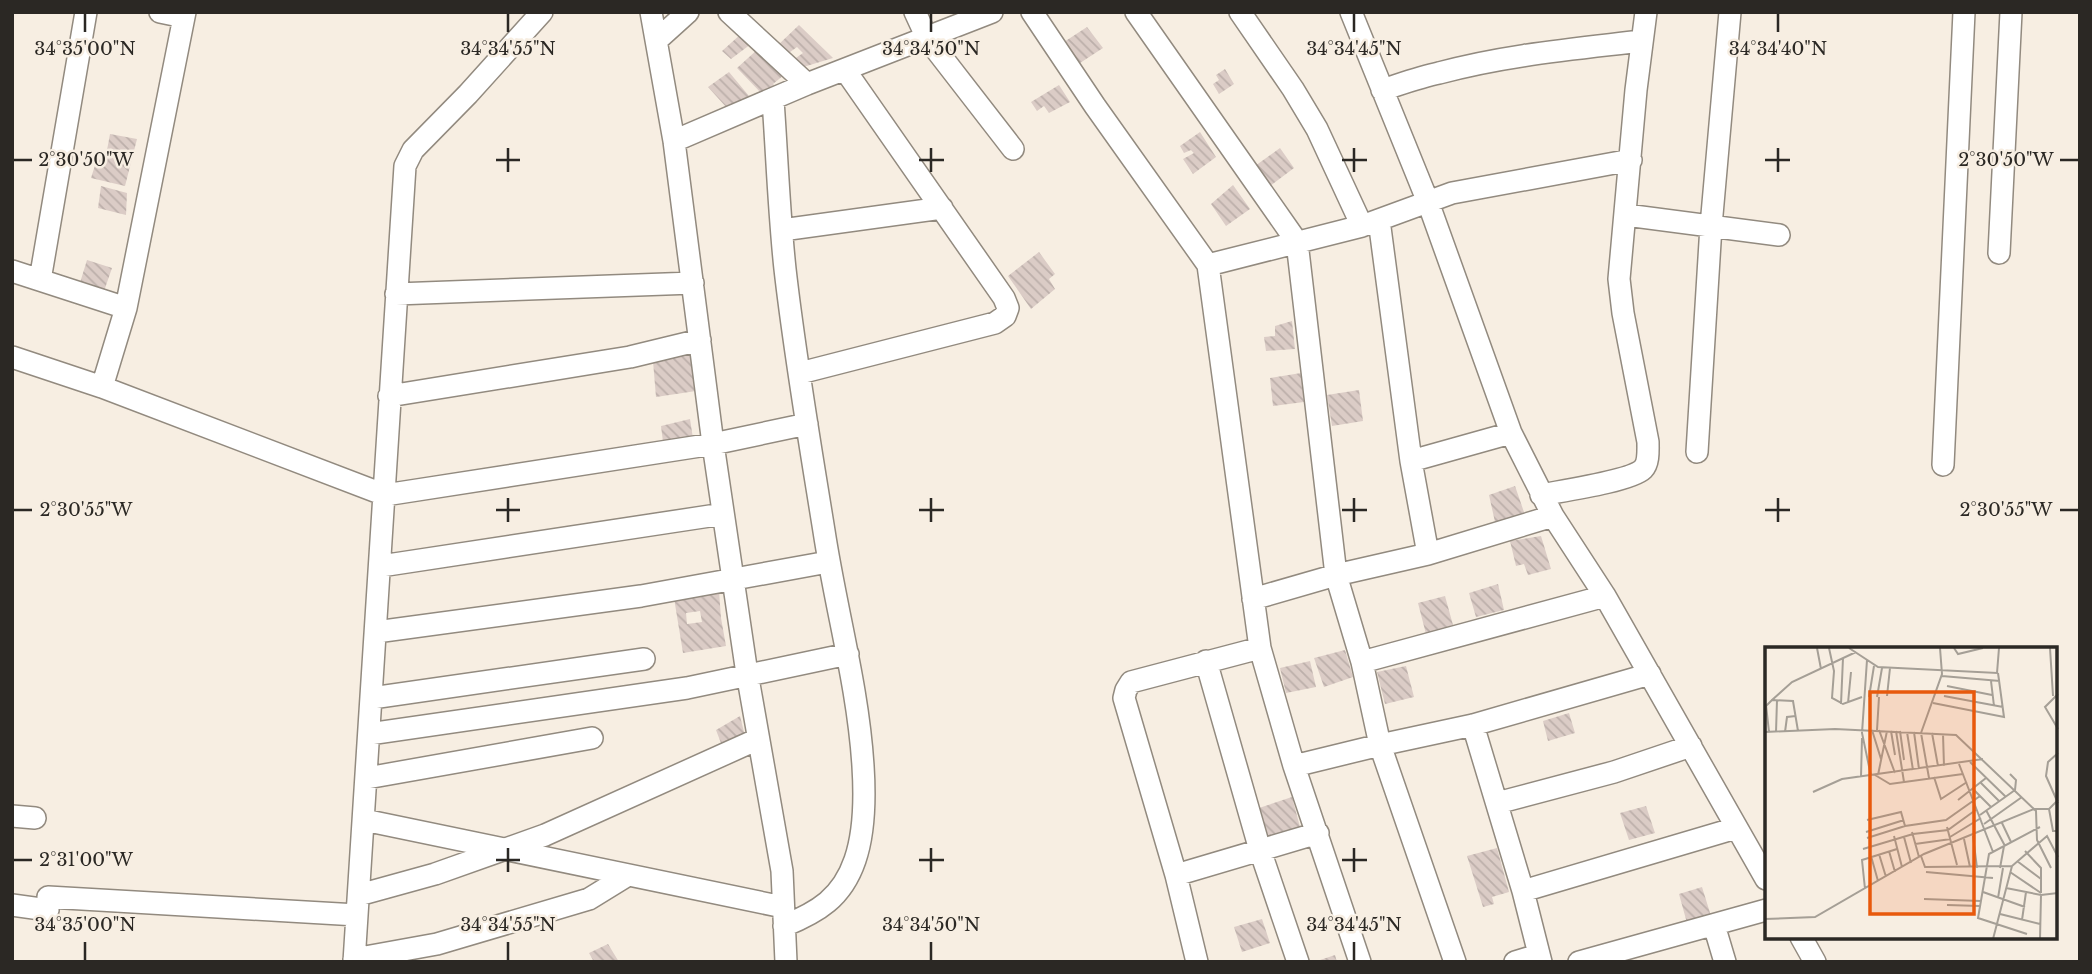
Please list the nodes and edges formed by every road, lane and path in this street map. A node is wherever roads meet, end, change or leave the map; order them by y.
1 (86, 12) edge
2 (160, 12) edge
3 (542, 12) edge
4 (651, 12) edge
5 (688, 12) edge
6 (729, 12) edge
7 (915, 12) edge
8 (992, 12) edge
9 (1032, 12) edge
10 (1136, 12) edge
11 (1240, 12) edge
12 (1351, 12) edge
13 (1646, 12) edge
14 (1730, 12) edge
15 (1964, 12) edge
16 (2011, 12) edge
17 (185, 15) edge
18 (927, 38) junction
19 (657, 40) junction
20 (1641, 41) junction
21 (845, 69) junction
22 (807, 84) junction
23 (1382, 90) junction
24 (773, 100) junction
25 (674, 141) junction
26 (1013, 149) dead end
27 (1631, 160) junction
28 (1428, 202) junction
29 (942, 208) junction
30 (1626, 215) junction
31 (1370, 223) junction
32 (1710, 226) junction
33 (782, 230) junction
34 (1779, 235) dead end
35 (1297, 242) junction
36 (1999, 253) dead end
37 (1208, 265) junction
38 (12, 271) edge
39 (40, 280) junction
40 (693, 283) junction
41 (396, 294) junction
42 (126, 308) junction
43 (700, 340) junction
44 (12, 356) edge
45 (800, 373) junction
46 (102, 387) junction
47 (389, 396) junction
48 (807, 424) junction
49 (1511, 433) junction
50 (713, 444) junction
51 (1697, 452) dead end
52 (1411, 461) junction
53 (1943, 465) dead end
54 (386, 495) junction
55 (1541, 495) junction
56 (723, 513) junction
57 (1553, 516) junction
58 (1428, 554) junction
59 (828, 562) junction
60 (381, 566) junction
61 (1336, 575) junction
62 (733, 578) junction
63 (1605, 596) junction
64 (1253, 599) junction
65 (376, 632) junction
66 (1260, 648) junction
67 (848, 654) junction
68 (644, 659) dead end
69 (1206, 661) junction
70 (1362, 662) junction
71 (1650, 674) junction
72 (747, 675) junction
73 (372, 698) junction
74 (1473, 725) junction
75 (369, 734) junction
76 (592, 738) dead end
77 (758, 739) junction
78 (1380, 745) junction
79 (1691, 746) junction
80 (1294, 766) junction
81 (367, 778) junction
82 (1497, 803) junction
83 (12, 816) edge
84 (35, 818) dead end
85 (364, 820) junction
86 (1736, 828) junction
87 (1318, 833) junction
88 (503, 849) junction
89 (1260, 850) junction
90 (628, 875) junction
91 (1175, 875) junction
92 (1765, 877) edge
93 (1523, 891) junction
94 (12, 905) edge
95 (358, 905) junction
96 (1765, 910) edge
97 (784, 916) junction
98 (1714, 925) junction
99 (1802, 939) edge
100 (1630, 955) edge
101 (1539, 958) edge
102 (354, 961) edge
103 (786, 962) edge
104 (1197, 962) edge
105 (1298, 962) edge
106 (1360, 962) edge
107 (1455, 962) edge
108 (1515, 962) edge
109 (1579, 962) edge
110 (1725, 962) edge
111 (1815, 962) edge

1 - 39 street
2 - 17 street
3 - 41 street
4 - 19 street
5 - 19 street
6 - 22 street
7 - 18 street
8 - 18 street
9 - 37 street
10 - 35 street
11 - 31 street
12 - 23 street
13 - 20 street
14 - 32 street
15 - 53 street
16 - 36 street
17 - 42 street
18 - 21 street
18 - 26 street
19 - 25 street
20 - 23 street
20 - 27 street
21 - 22 street
21 - 29 street
22 - 24 street
23 - 28 street
24 - 25 street
24 - 33 street
25 - 40 street
27 - 28 street
27 - 30 street
28 - 31 street
28 - 49 street
29 - 33 street
29 - 45 street
30 - 32 street
30 - 55 street
31 - 35 street
31 - 52 street
32 - 34 street
32 - 51 street
33 - 45 street
35 - 37 street
35 - 61 street
37 - 64 street
38 - 39 street
39 - 42 street
40 - 41 street
40 - 43 street
41 - 47 street
42 - 46 street
43 - 47 street
43 - 50 street
44 - 46 street
45 - 48 street
46 - 54 street
47 - 54 street
48 - 50 street
48 - 59 street
49 - 52 street
49 - 55 street
50 - 54 street
50 - 56 street
52 - 58 street
54 - 60 street
55 - 57 street
56 - 60 street
56 - 62 street
57 - 58 street
57 - 63 street
58 - 61 street
59 - 62 street
59 - 67 street
60 - 65 street
61 - 64 street
61 - 70 street
62 - 65 street
62 - 72 street
63 - 70 street
63 - 71 street
64 - 66 street
65 - 73 street
66 - 69 street
66 - 80 street
67 - 72 street
67 - 97 street
68 - 73 street
69 - 89 street
69 - 91 street
70 - 78 street
71 - 74 street
71 - 79 street
72 - 75 street
72 - 77 street
73 - 75 street
74 - 78 street
74 - 82 street
75 - 81 street
76 - 81 street
77 - 88 street
77 - 97 street
78 - 80 street
78 - 107 street
79 - 82 street
79 - 86 street
80 - 87 street
81 - 85 street
82 - 93 street
83 - 84 street
85 - 88 street
85 - 95 street
86 - 92 street
86 - 93 street
87 - 89 street
87 - 106 street
88 - 90 street
88 - 95 street
89 - 91 street
89 - 105 street
90 - 97 street
90 - 102 street
91 - 104 street
93 - 101 street
94 - 95 street
95 - 102 street
96 - 98 street
97 - 103 street
98 - 100 street
98 - 110 street
99 - 111 street
100 - 109 street
101 - 108 street

